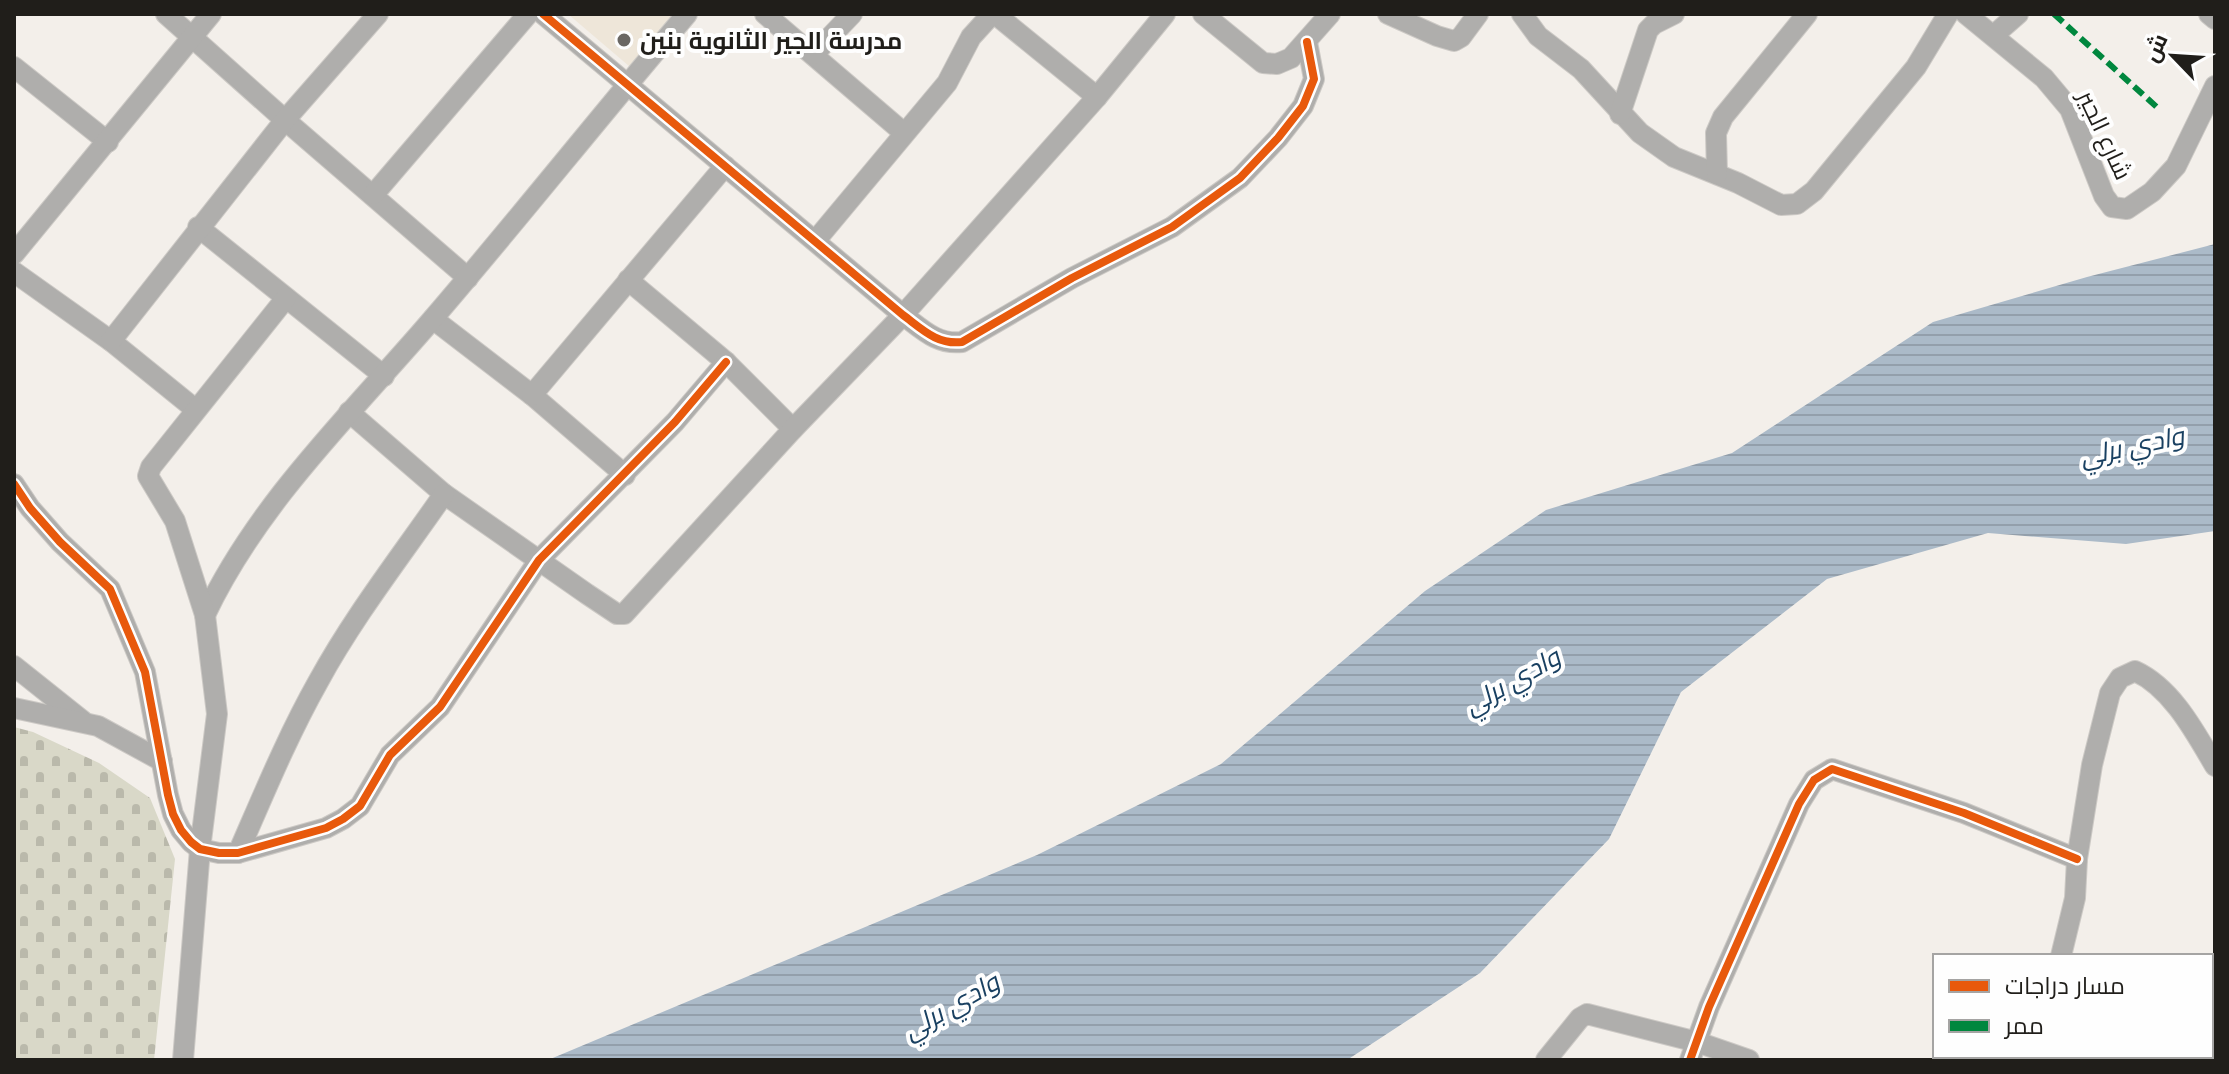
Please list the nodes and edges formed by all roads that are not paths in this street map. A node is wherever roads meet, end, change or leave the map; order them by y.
1 (166, 14) edge
2 (211, 14) edge
3 (378, 14) edge
4 (528, 14) edge
5 (543, 14) edge
6 (687, 14) edge
7 (765, 14) edge
8 (852, 14) edge
9 (994, 14) edge
10 (1165, 14) edge
11 (1203, 14) edge
12 (1330, 14) edge
13 (1388, 14) edge
14 (1478, 14) edge
15 (1522, 14) edge
16 (1674, 14) edge
17 (1807, 14) edge
18 (1948, 14) edge
19 (1966, 14) edge
20 (2018, 14) edge
21 (2209, 14) edge
22 (2215, 19) edge
23 (1994, 35) junction
24 (192, 37) junction
25 (1307, 42) junction
26 (814, 54) junction
27 (14, 67) edge
28 (627, 85) junction
29 (2215, 86) edge
30 (1097, 97) junction
31 (1620, 114) junction
32 (285, 120) junction
33 (904, 133) junction
34 (108, 142) junction
35 (725, 166) junction
36 (1717, 174) junction
37 (374, 194) junction
38 (198, 227) junction
39 (816, 240) junction
40 (14, 254) edge
41 (14, 272) edge
42 (468, 278) junction
43 (628, 280) junction
44 (286, 298) junction
45 (903, 315) junction
46 (433, 319) junction
47 (111, 341) junction
48 (726, 362) junction
49 (384, 376) junction
50 (532, 395) junction
51 (195, 409) junction
52 (349, 412) junction
53 (793, 429) junction
54 (625, 475) junction
55 (14, 484) edge
56 (444, 494) junction
57 (539, 560) junction
58 (205, 615) junction
59 (14, 666) edge
60 (14, 708) edge
61 (84, 722) junction
62 (162, 761) junction
63 (2215, 766) edge
64 (200, 849) junction
65 (238, 853) junction
66 (2077, 859) junction
67 (2061, 954) edge
68 (1694, 1051) edge
69 (183, 1060) edge
70 (1546, 1060) edge
71 (1749, 1060) edge

1 - 24 street
2 - 24 street
3 - 32 street
4 - 37 street
5 - 28 street
6 - 28 street
7 - 26 street
8 - 26 street
9 - 30 street
9 - 33 street
10 - 30 street
11 - 25 street
12 - 25 street
13 - 14 street
15 - 31 street
16 - 31 street
17 - 36 street
18 - 36 street
19 - 23 street, شارع الجير
20 - 23 street
21 - 22 street
23 - 29 street, شارع الجير
24 - 32 street
24 - 34 street
25 - 45 street
26 - 33 street
27 - 34 street
28 - 35 street
28 - 42 street
30 - 45 street
31 - 36 street
32 - 37 street
32 - 38 street
33 - 39 street
34 - 40 street
35 - 39 street
35 - 43 street
37 - 42 street
38 - 44 street
38 - 47 street
39 - 45 street
41 - 47 street
42 - 46 street
43 - 48 street
43 - 50 street
44 - 49 street
44 - 51 street
45 - 53 street
46 - 49 street
46 - 50 street
47 - 51 street
48 - 53 street
48 - 54 street
49 - 52 street
50 - 54 street
51 - 58 street
52 - 56 street
52 - 58 street
53 - 57 street
54 - 57 street
55 - 62 street
56 - 57 street
56 - 65 street
57 - 65 street
58 - 64 street
59 - 61 street
60 - 61 street
61 - 62 street
62 - 64 street
63 - 66 street
64 - 65 street
64 - 69 street
66 - 67 street
66 - 68 street
68 - 70 street
68 - 71 street

